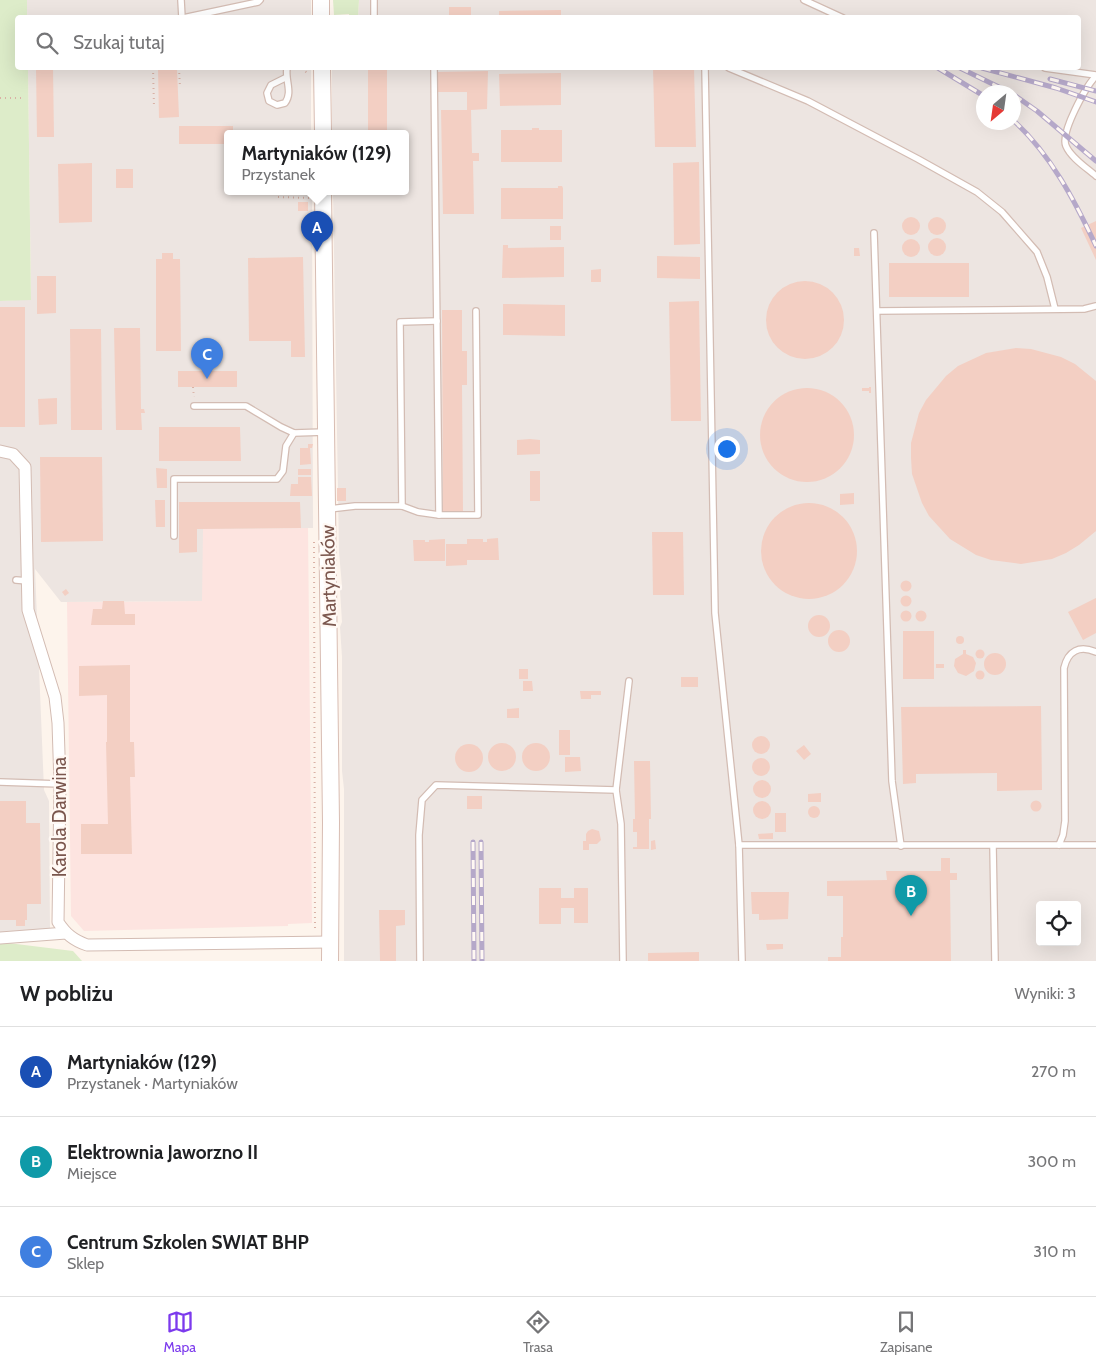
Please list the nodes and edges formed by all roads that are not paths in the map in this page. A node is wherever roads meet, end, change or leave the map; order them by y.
1 (181, 0) edge
2 (260, 0) edge
3 (321, 0) edge
4 (374, 0) edge
5 (804, 0) edge
6 (182, 15) edge
7 (196, 15) edge
8 (321, 15) edge
9 (374, 15) edge
10 (836, 15) edge
11 (287, 70) edge
12 (322, 70) edge
13 (434, 70) edge
14 (705, 70) edge
15 (734, 70) edge
16 (1058, 70) edge
17 (1096, 76) edge
18 (285, 78) junction
19 (323, 130) edge
20 (1096, 176) edge
21 (324, 195) edge
22 (874, 233) dead end
23 (1096, 306) edge
24 (1055, 309) junction
25 (476, 311) dead end
26 (876, 311) junction
27 (436, 321) junction
28 (194, 406) dead end
29 (327, 432) junction
30 (294, 433) junction
31 (0, 451) edge
32 (402, 506) junction
33 (328, 509) junction
34 (439, 516) junction
35 (174, 536) dead end
36 (16, 580) dead end
37 (28, 581) junction
38 (1096, 652) edge
39 (629, 681) dead end
40 (0, 782) edge
41 (60, 784) junction
42 (616, 790) junction
43 (739, 845) junction
44 (1059, 845) junction
45 (1096, 845) edge
46 (901, 846) junction
47 (993, 846) junction
48 (66, 933) junction
49 (0, 938) edge
50 (330, 942) junction
51 (330, 961) edge
52 (420, 961) edge
53 (623, 961) edge
54 (742, 961) edge
55 (995, 961) edge

1 - 6 lane
2 - 7 lane
3 - 8 main road
4 - 9 lane
5 - 10 lane
11 - 18 lane
12 - 19 main road
13 - 27 lane
14 - 43 lane
15 - 24 lane
16 - 17 lane
17 - 20 lane
18 - 18 lane
21 - 29 main road, Martyniaków
22 - 26 lane
23 - 24 lane
24 - 26 lane
25 - 34 lane
26 - 46 lane
27 - 32 lane
27 - 34 lane
28 - 30 lane
29 - 30 lane
29 - 33 main road, Martyniaków
30 - 35 lane
31 - 37 street, Karola Darwina
32 - 33 lane
32 - 34 lane
33 - 50 main road, Martyniaków
36 - 37 lane
37 - 41 street, Karola Darwina
38 - 44 lane
39 - 42 lane
40 - 41 lane
41 - 48 street, Karola Darwina
42 - 52 lane
42 - 53 lane
43 - 46 lane
43 - 54 lane
44 - 45 lane
44 - 47 lane
46 - 47 lane
47 - 55 lane
48 - 49 street
48 - 50 street
50 - 51 main road, Martyniaków

